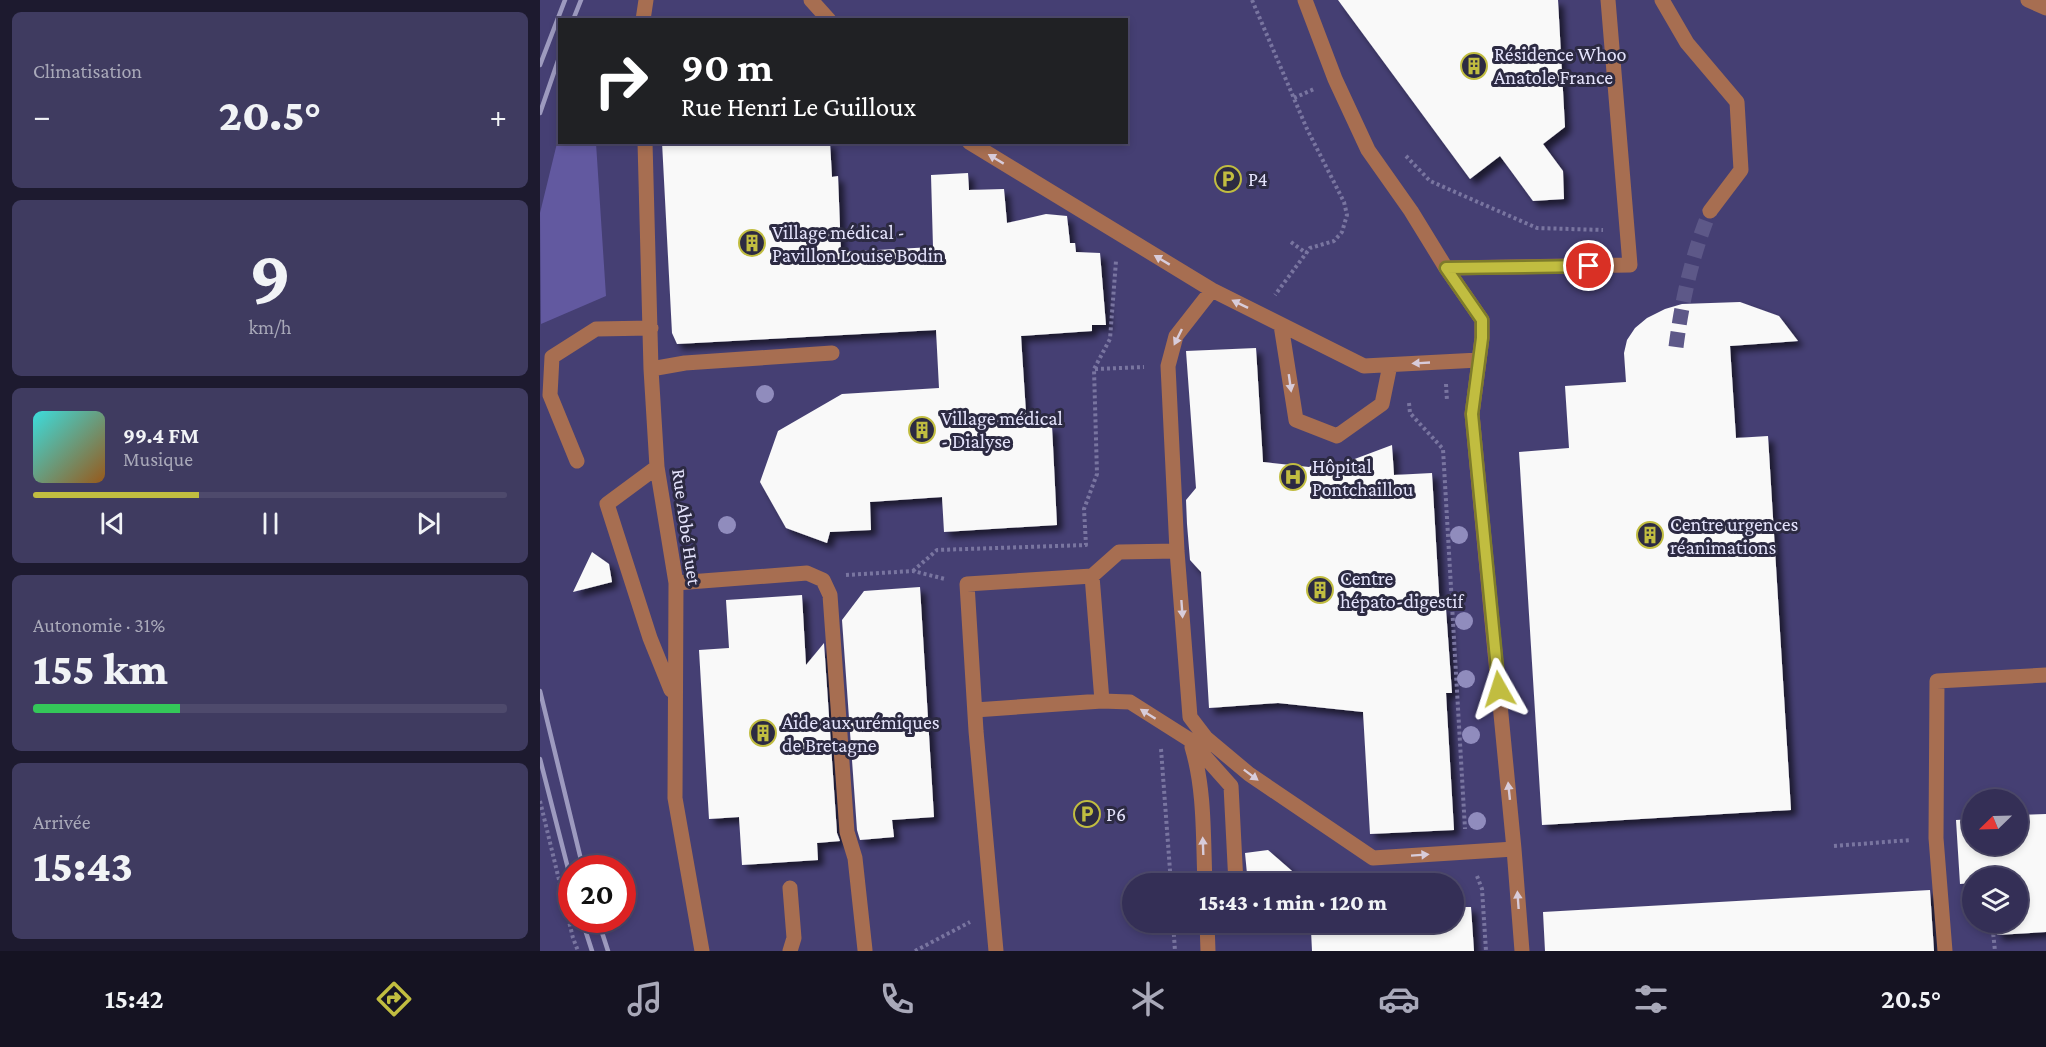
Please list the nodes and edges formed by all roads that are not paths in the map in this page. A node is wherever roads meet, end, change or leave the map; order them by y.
1 (646, 0) edge
2 (811, 0) edge
3 (1305, 0) edge
4 (1608, 0) edge
5 (1662, 0) edge
6 (2028, 0) edge
7 (2046, 8) edge
8 (643, 18) edge
9 (827, 18) edge
10 (645, 144) edge
11 (972, 144) edge
12 (1710, 211) tunnel mouth
13 (1446, 268) junction
14 (1212, 290) junction
15 (1281, 325) junction
16 (651, 328) junction
17 (832, 352) dead end
18 (1479, 360) junction
19 (1390, 364) junction
20 (651, 369) junction
21 (577, 461) dead end
22 (657, 467) junction
23 (1177, 551) junction
24 (1092, 576) junction
25 (676, 583) junction
26 (2046, 675) edge
27 (674, 698) junction
28 (1102, 701) junction
29 (975, 710) junction
30 (1190, 740) junction
31 (1514, 849) junction
32 (1205, 873) edge
33 (1235, 873) edge
34 (790, 888) dead end
35 (1207, 933) edge
36 (702, 951) edge
37 (790, 951) edge
38 (865, 951) edge
39 (996, 951) edge
40 (1208, 951) edge
41 (1521, 951) edge
42 (1945, 951) edge

1 - 8 street
2 - 9 street
3 - 13 street
4 - 13 street
5 - 12 street
6 - 7 street
10 - 16 street, Rue Abbé Huet
14 -> 11 street
13 - 18 street
15 -> 14 street
14 -> 23 street
15 - 19 street
15 -> 19 street
16 - 20 street, Rue Abbé Huet
16 - 21 street
17 - 20 street
18 -> 19 street
31 -> 18 street
20 - 22 street, Rue Abbé Huet
22 - 25 street, Rue Abbé Huet
22 - 27 street
23 - 24 street
23 -> 31 street
24 - 28 street
24 - 29 street
25 - 27 street, Rue Abbé Huet
25 - 38 street
26 - 42 street
27 - 36 street, Rue Abbé Huet
28 - 29 street
30 -> 28 street
29 - 39 street
32 -> 30 street
30 - 33 street
41 -> 31 street
34 - 37 street
35 - 40 street

